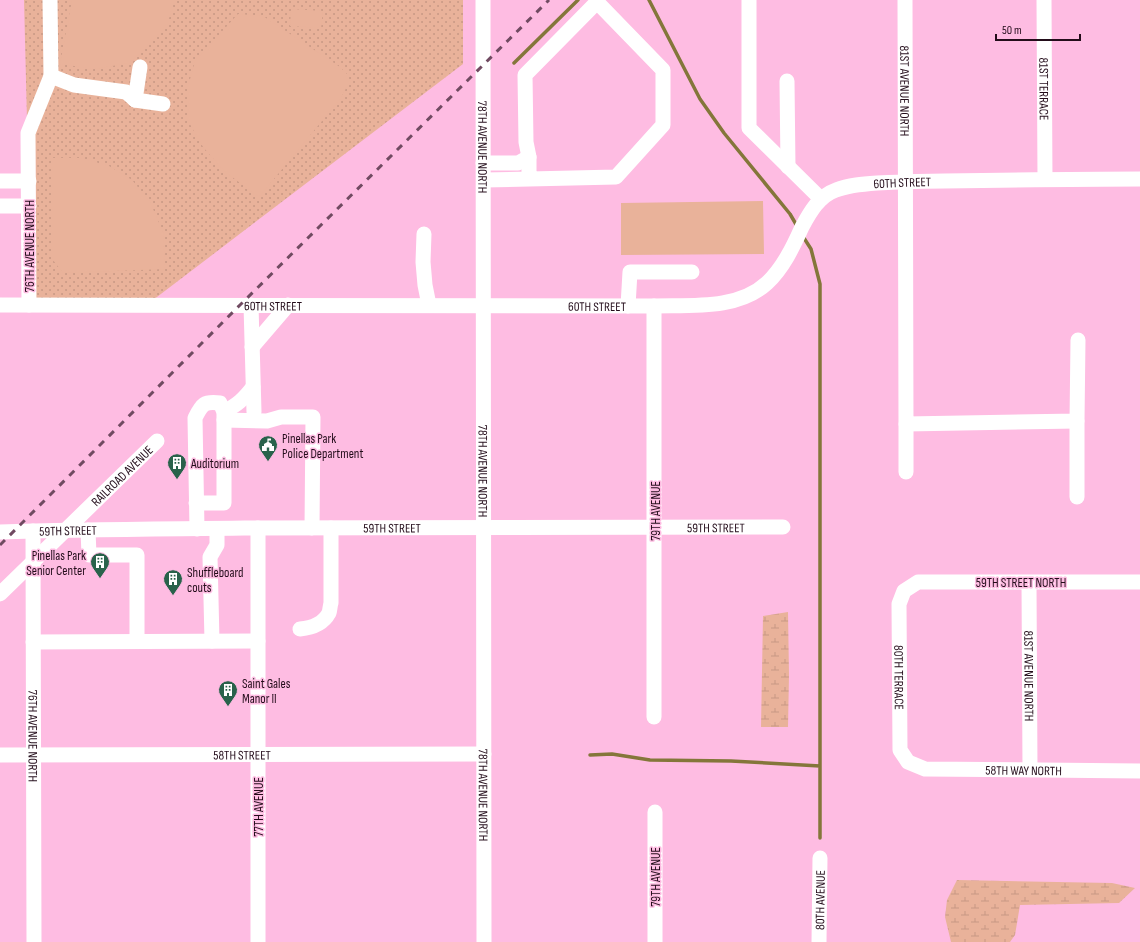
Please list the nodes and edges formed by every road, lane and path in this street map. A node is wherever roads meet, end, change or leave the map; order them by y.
1 (50, 0) edge
2 (483, 0) edge
3 (749, 0) edge
4 (905, 0) edge
5 (1044, 0) edge
6 (140, 67) dead end
7 (51, 76) junction
8 (787, 81) dead end
9 (135, 100) junction
10 (163, 104) dead end
11 (529, 157) junction
12 (483, 163) junction
13 (788, 167) junction
14 (529, 179) junction
15 (1045, 179) junction
16 (1140, 179) edge
17 (484, 180) junction
18 (0, 181) edge
19 (906, 181) junction
20 (29, 184) junction
21 (821, 199) junction
22 (0, 206) edge
23 (29, 206) junction
24 (424, 234) dead end
25 (692, 272) dead end
26 (0, 305) edge
27 (29, 305) junction
28 (484, 305) junction
29 (251, 306) junction
30 (288, 306) junction
31 (429, 306) junction
32 (628, 306) junction
33 (654, 306) junction
34 (1078, 340) dead end
35 (252, 348) junction
36 (253, 387) junction
37 (254, 412) dead end
38 (224, 416) junction
39 (1077, 421) junction
40 (906, 424) junction
41 (156, 441) dead end
42 (906, 472) dead end
43 (1077, 496) dead end
44 (196, 503) junction
45 (484, 527) junction
46 (783, 527) dead end
47 (258, 528) junction
48 (312, 528) junction
49 (331, 528) junction
50 (655, 528) junction
51 (197, 529) junction
52 (217, 529) junction
53 (66, 530) junction
54 (88, 530) junction
55 (33, 531) junction
56 (0, 532) edge
57 (33, 560) junction
58 (1140, 582) edge
59 (1029, 583) junction
60 (904, 591) joint
61 (0, 594) edge
62 (300, 629) dead end
63 (212, 641) junction
64 (258, 641) junction
65 (33, 642) junction
66 (137, 642) junction
67 (654, 717) dead end
68 (34, 754) junction
69 (258, 754) junction
70 (484, 754) junction
71 (0, 755) edge
72 (908, 762) joint
73 (1030, 770) junction
74 (1140, 771) edge
75 (655, 812) dead end
76 (820, 858) dead end
77 (34, 942) edge
78 (258, 942) edge
79 (484, 942) edge
80 (655, 942) edge
81 (820, 942) edge

1 - 7 street
2 - 12 street, 78TH AVENUE NORTH
3 - 13 street
4 - 19 street, 81ST AVENUE NORTH
5 - 15 street, 81ST TERRACE
6 - 9 street
7 - 9 street
7 - 20 street, 76TH AVENUE NORTH
8 - 13 street
9 - 10 street
11 - 12 street
11 - 14 street
11 - 14 street
12 - 17 street, 78TH AVENUE NORTH
13 - 21 street
14 - 17 street
15 - 16 street, 60TH STREET
15 - 19 street, 60TH STREET
17 - 28 street, 78TH AVENUE NORTH
18 - 20 street
19 - 21 street, 60TH STREET
19 - 40 street, 81ST AVENUE NORTH
20 - 23 street, 76TH AVENUE NORTH
21 - 33 street, 60TH STREET
22 - 23 street
23 - 27 street, 76TH AVENUE NORTH
24 - 31 street
25 - 32 street
26 - 27 street, 60TH STREET
27 - 29 street, 60TH STREET
28 - 31 street, 60TH STREET
28 - 32 street, 60TH STREET
28 - 45 street, 78TH AVENUE NORTH
29 - 30 street, 60TH STREET
29 - 35 street
30 - 31 street, 60TH STREET
30 - 35 street
32 - 33 street, 60TH STREET
33 - 50 street, 79TH AVENUE
34 - 39 street
35 - 36 street
36 - 37 street
36 - 38 street
38 - 44 street
38 - 44 street
38 - 48 street
39 - 40 street
39 - 43 street
40 - 42 street, 81ST AVENUE NORTH
41 - 53 street, RAILROAD AVENUE
44 - 51 street
45 - 49 street, 59TH STREET
45 - 50 street, 59TH STREET
45 - 70 street, 78TH AVENUE NORTH
46 - 50 street, 59TH STREET
47 - 48 street, 59TH STREET
47 - 52 street, 59TH STREET
47 - 64 street, 77TH AVENUE
48 - 49 street, 59TH STREET
49 - 62 street
50 - 67 street, 79TH AVENUE
51 - 52 street, 59TH STREET
51 - 54 street, 59TH STREET
52 - 63 street
53 - 54 street, 59TH STREET
53 - 55 street, 59TH STREET
53 - 57 street, RAILROAD AVENUE
54 - 66 street
55 - 56 street, 59TH STREET
55 - 57 street, 76TH AVENUE NORTH
57 - 61 street, RAILROAD AVENUE
57 - 65 street, 76TH AVENUE NORTH
58 - 59 street, 59TH STREET NORTH
59 - 60 street, 59TH STREET NORTH
59 - 73 street, 81ST AVENUE NORTH
60 - 72 street, 80TH TERRACE
63 - 64 street
63 - 66 street
64 - 69 street, 77TH AVENUE
65 - 66 street
65 - 68 street, 76TH AVENUE NORTH
68 - 69 street, 58TH STREET
68 - 71 street, 58TH STREET
68 - 77 street, 76TH AVENUE NORTH
69 - 70 street, 58TH STREET
69 - 78 street, 77TH AVENUE
70 - 79 street, 78TH AVENUE NORTH
72 - 73 street, 58TH WAY NORTH
73 - 74 street, 58TH WAY NORTH
75 - 80 street, 79TH AVENUE
76 - 81 street, 80TH AVENUE

